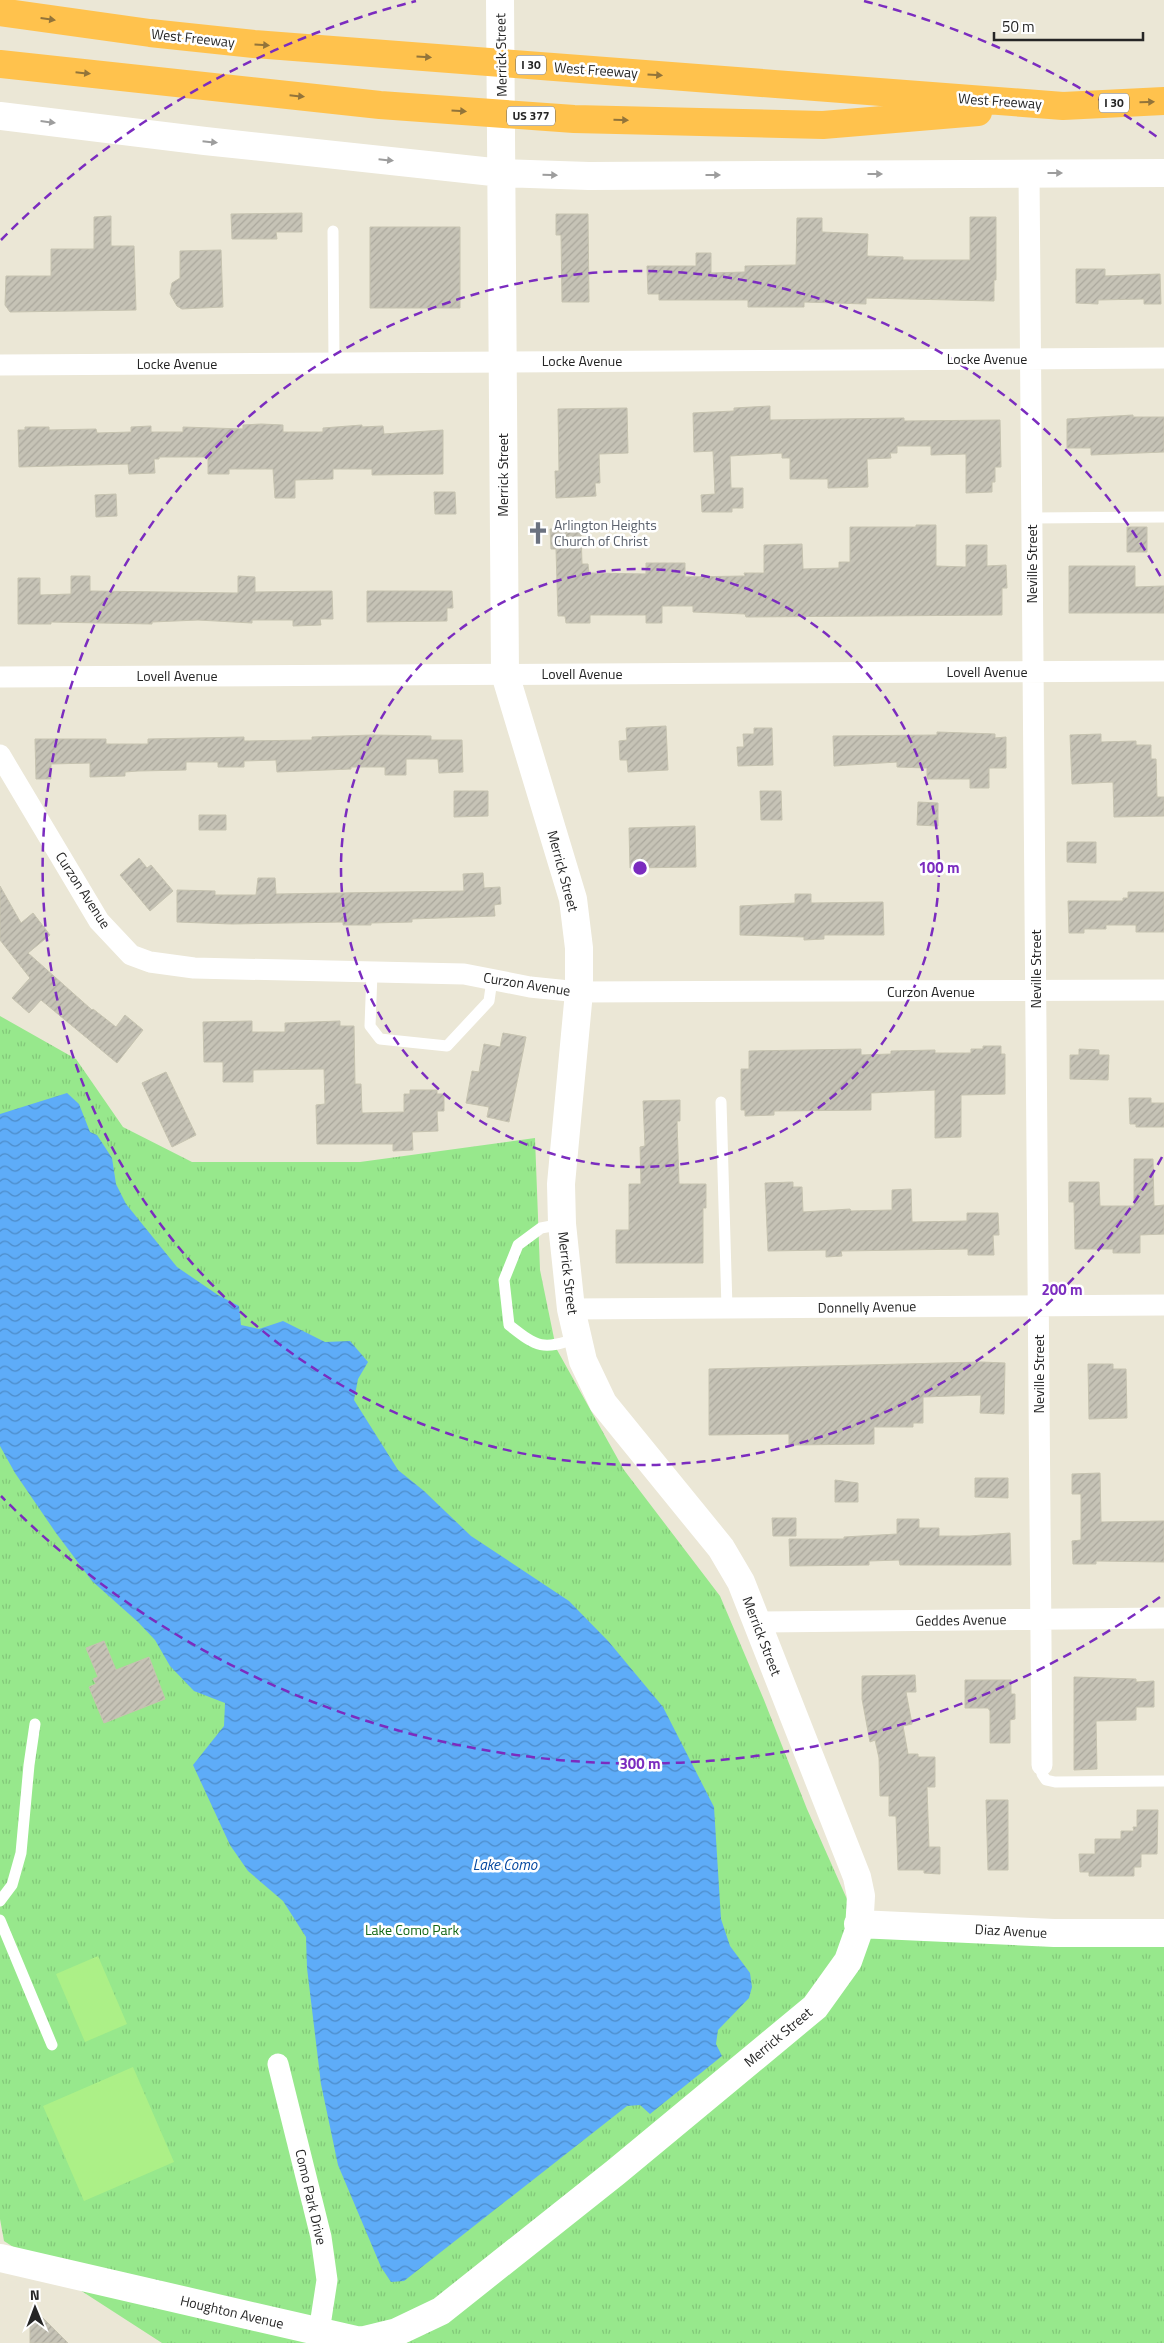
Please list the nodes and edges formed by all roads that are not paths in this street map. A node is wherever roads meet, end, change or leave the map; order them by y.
1 (500, 0) edge
2 (0, 12) edge
3 (0, 64) edge
4 (1164, 101) edge
5 (1063, 106) junction
6 (0, 116) edge
7 (502, 173) junction
8 (1029, 173) junction
9 (1164, 173) edge
10 (333, 231) dead end
11 (1164, 358) edge
12 (1030, 359) junction
13 (503, 362) junction
14 (334, 363) junction
15 (0, 365) edge
16 (1164, 517) edge
17 (1032, 518) junction
18 (1033, 671) junction
19 (1164, 671) edge
20 (505, 674) junction
21 (0, 677) edge
22 (0, 755) edge
23 (372, 973) junction
24 (492, 980) junction
25 (1164, 990) edge
26 (579, 992) junction
27 (1036, 992) junction
28 (721, 1102) dead end
29 (562, 1224) junction
30 (1038, 1305) junction
31 (1164, 1305) edge
32 (727, 1308) junction
33 (571, 1310) junction
34 (578, 1338) junction
35 (1164, 1618) edge
36 (1040, 1619) junction
37 (757, 1622) junction
38 (35, 1724) dead end
39 (1042, 1765) joint
40 (1164, 1781) edge
41 (0, 1901) edge
42 (0, 1920) edge
43 (858, 1924) junction
44 (1164, 1933) edge
45 (52, 2045) dead end
46 (278, 2064) dead end
47 (0, 2258) edge
48 (456, 2299) joint
49 (319, 2332) junction
50 (408, 2336) edge

1 - 7 street, Merrick Street
2 -> 5 highway, West Freeway / I 30
3 -> 5 highway, US 377
5 -> 4 highway, West Freeway / I 30
6 -> 7 street
7 -> 8 street
7 - 13 street, Merrick Street
8 -> 9 street
8 - 12 street, Neville Street
10 - 14 lane
11 - 12 street, Locke Avenue
12 - 13 street, Locke Avenue
12 - 17 street, Neville Street
13 - 14 street, Locke Avenue
13 - 20 street, Merrick Street
14 - 15 street, Locke Avenue
16 - 17 lane
17 - 18 street, Neville Street
18 - 19 street, Lovell Avenue
18 - 20 street, Lovell Avenue
18 - 27 street, Neville Street
20 - 21 street, Lovell Avenue
20 - 26 street, Merrick Street
22 - 23 street, Curzon Avenue
23 - 24 street, Curzon Avenue
23 - 24 lane
24 - 26 street, Curzon Avenue
25 - 27 street, Curzon Avenue
26 - 27 street, Curzon Avenue
26 - 29 street, Merrick Street
27 - 30 street, Neville Street
28 - 32 lane
29 - 33 street, Merrick Street
29 - 34 lane
30 - 31 street, Donnelly Avenue
30 - 32 street, Donnelly Avenue
30 - 36 street, Neville Street
32 - 33 street, Donnelly Avenue
33 - 34 street, Merrick Street
34 - 37 street, Merrick Street
35 - 36 street, Geddes Avenue
36 - 37 street, Geddes Avenue
36 - 39 street, Neville Street
37 - 43 street, Merrick Street
38 - 41 lane
39 - 40 lane
42 - 45 lane
43 - 44 street, Diaz Avenue
43 - 48 street, Merrick Street
46 - 49 street, Como Park Drive
47 - 49 street, Houghton Avenue
48 - 50 street, Houghton Avenue
49 - 50 street, Houghton Avenue

